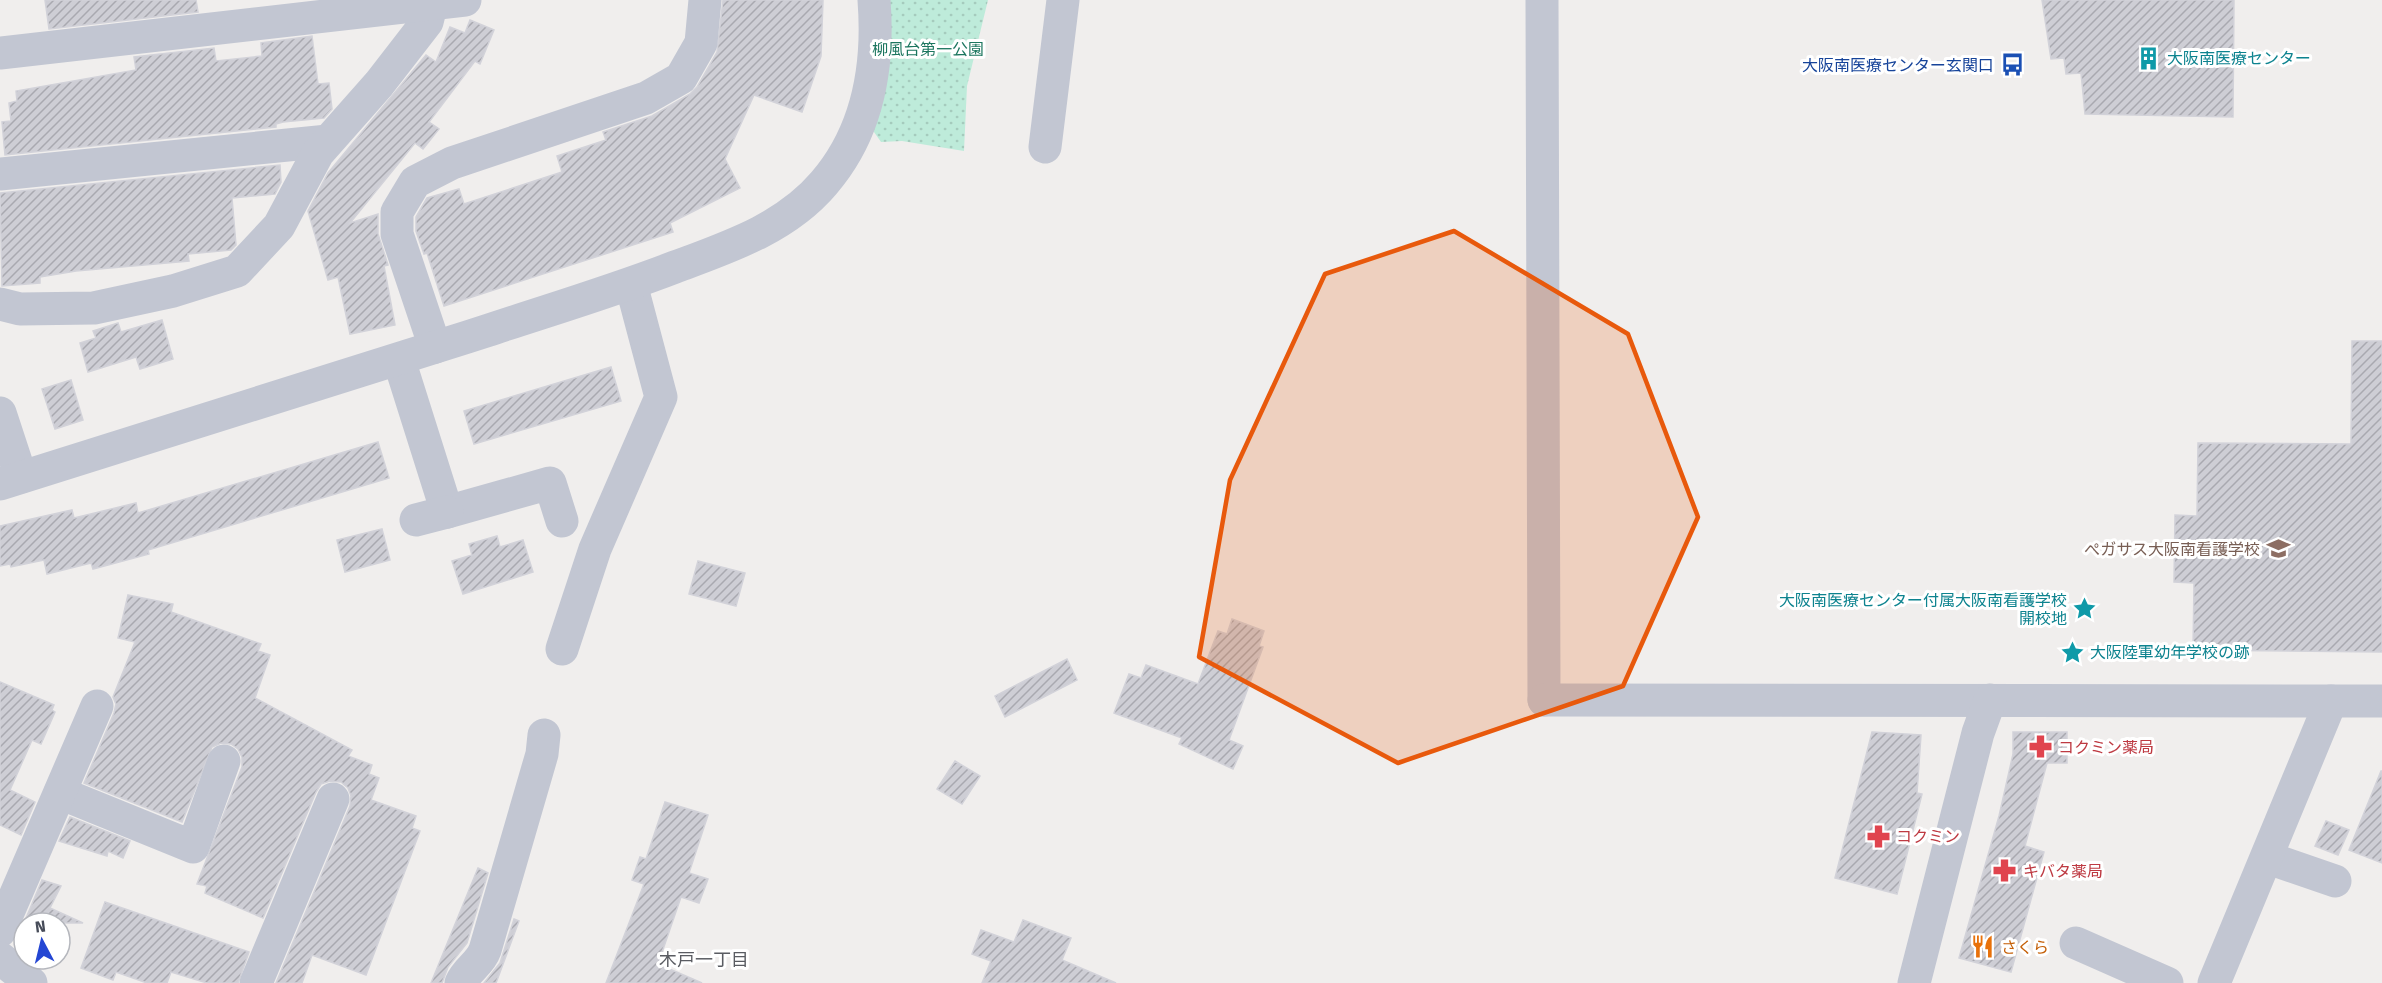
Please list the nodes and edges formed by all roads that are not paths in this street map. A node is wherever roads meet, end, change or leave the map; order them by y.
1 (465, 0) edge
2 (705, 0) edge
3 (874, 0) edge
4 (1063, 0) edge
5 (1542, 0) edge
6 (431, 6) junction
7 (0, 53) edge
8 (328, 141) junction
9 (1046, 147) dead end
10 (0, 174) edge
11 (631, 284) junction
12 (0, 304) edge
13 (435, 347) junction
14 (399, 360) junction
15 (0, 413) edge
16 (11, 481) edge
17 (447, 512) junction
18 (416, 520) dead end
19 (562, 521) dead end
20 (562, 649) dead end
21 (1990, 700) junction
22 (2331, 701) junction
23 (2382, 701) edge
24 (97, 706) dead end
25 (544, 735) dead end
26 (224, 761) dead end
27 (60, 793) junction
28 (333, 799) dead end
29 (2268, 858) junction
30 (2335, 882) dead end
31 (0, 931) edge
32 (2076, 943) dead end
33 (0, 958) edge
34 (31, 983) edge
35 (256, 983) edge
36 (461, 983) edge
37 (1914, 983) edge
38 (2167, 983) edge
39 (2214, 983) edge

1 - 6 street
2 - 13 street
3 - 11 street
4 - 9 street
5 - 21 street
6 - 7 street
6 - 8 street
8 - 10 street
8 - 12 street
11 - 13 street
11 - 20 street
13 - 14 street
14 - 16 street
14 - 17 street
15 - 16 street
17 - 18 street
17 - 19 street
21 - 22 street
21 - 37 street
22 - 23 street
22 - 29 street
24 - 27 street
25 - 36 street
26 - 27 street
27 - 31 street
28 - 35 street
29 - 30 street
29 - 39 street
32 - 38 street
33 - 34 street

